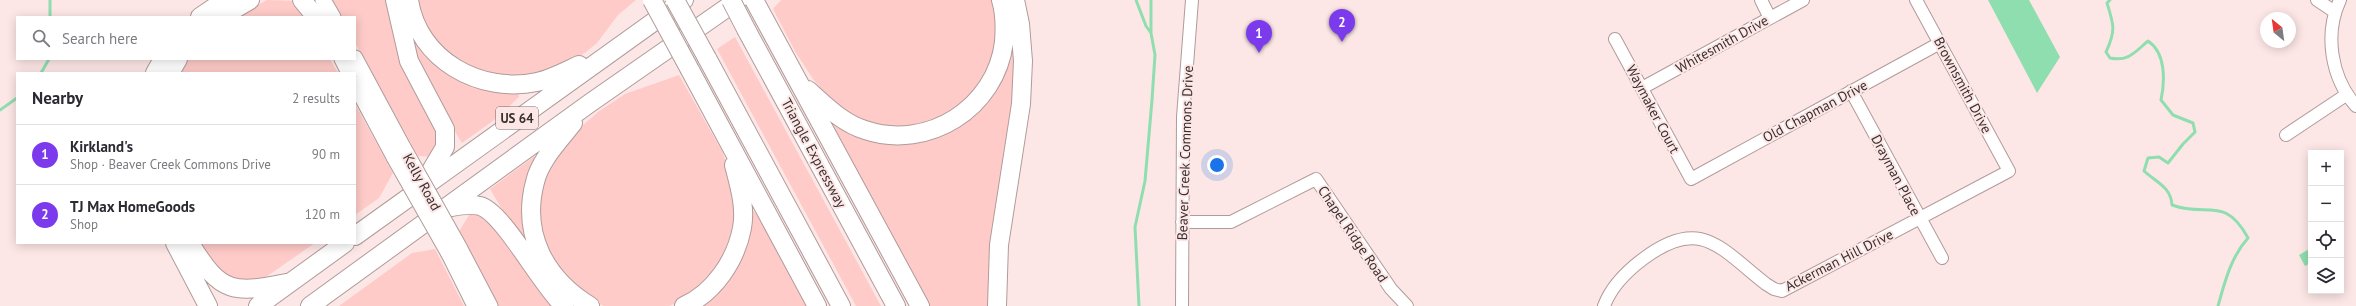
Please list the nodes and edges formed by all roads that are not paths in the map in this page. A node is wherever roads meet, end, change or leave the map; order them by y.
1 (225, 0) edge
2 (250, 0) edge
3 (302, 0) edge
4 (311, 0) edge
5 (323, 0) edge
6 (395, 0) edge
7 (409, 0) edge
8 (652, 0) edge
9 (675, 0) edge
10 (684, 0) edge
11 (731, 0) edge
12 (738, 0) edge
13 (754, 0) edge
14 (1001, 0) edge
15 (1015, 0) edge
16 (1192, 0) edge
17 (1761, 0) edge
18 (1803, 0) edge
19 (1916, 0) edge
20 (2317, 0) edge
21 (2340, 0) edge
22 (2335, 12) junction
23 (201, 16) edge
24 (223, 16) edge
25 (315, 16) edge
26 (319, 16) edge
27 (332, 16) edge
28 (1770, 18) junction
29 (1615, 39) dead end
30 (1940, 43) junction
31 (614, 48) junction
32 (162, 60) edge
33 (177, 60) edge
34 (342, 60) edge
35 (356, 60) edge
36 (156, 72) edge
37 (171, 72) edge
38 (348, 72) edge
39 (798, 81) junction
40 (356, 86) edge
41 (1642, 88) junction
42 (1851, 91) junction
43 (2346, 95) junction
44 (590, 103) junction
45 (2356, 106) edge
46 (2286, 135) dead end
47 (727, 140) junction
48 (399, 153) junction
49 (2009, 171) joint
50 (1690, 179) joint
51 (420, 188) junction
52 (446, 208) junction
53 (1920, 219) junction
54 (1182, 222) junction
55 (356, 235) edge
56 (176, 244) edge
57 (191, 244) edge
58 (344, 244) edge
59 (454, 250) junction
60 (1942, 258) dead end
61 (291, 282) junction
62 (208, 306) edge
63 (258, 306) edge
64 (310, 306) edge
65 (475, 306) edge
66 (490, 306) edge
67 (564, 306) edge
68 (590, 306) edge
69 (684, 306) edge
70 (817, 306) edge
71 (841, 306) edge
72 (896, 306) edge
73 (920, 306) edge
74 (997, 306) edge
75 (1182, 306) edge
76 (1407, 306) edge
77 (1604, 306) edge

1 - 23 highway
2 - 24 highway
3 - 25 highway
4 - 26 main road
5 - 27 main road
6 - 51 highway
7 - 31 highway
8 - 47 highway, bridge
9 - 71 highway, bridge
10 - 31 highway, US 64
11 - 72 highway, Triangle Expressway, bridge
12 - 44 highway, US 64
13 - 39 highway
14 - 39 highway
15 - 74 highway
16 - 54 street, Beaver Creek Commons Drive
17 - 28 street
18 - 28 street, Whitesmith Drive
19 - 30 street, Brownsmith Drive
20 - 22 street
21 - 22 street
22 - 43 street
28 - 41 street, Whitesmith Drive
29 - 41 street, Waymaker Court
30 - 42 street, Old Chapman Drive
30 - 49 street, Brownsmith Drive
31 - 51 highway, US 64
32 - 36 highway
33 - 37 highway
34 - 38 main road
35 - 48 main road, Kelly Road
39 - 73 highway
40 - 48 main road, Kelly Road
41 - 50 street, Waymaker Court
42 - 50 street, Old Chapman Drive
42 - 53 street, Drayman Place
43 - 45 street
43 - 46 street
44 - 52 highway, US 64
44 - 68 highway
47 - 69 highway
47 - 70 highway
48 - 59 main road, Kelly Road, bridge
49 - 53 street, Ackerman Hill Drive
51 - 55 highway, US 64
52 - 64 highway, US 64
52 - 67 highway
53 - 60 street, Drayman Place
53 - 77 street, Ackerman Hill Drive
54 - 75 street, Beaver Creek Commons Drive
54 - 76 street, Chapel Ridge Road
56 - 62 highway
57 - 61 highway
58 - 61 highway
59 - 65 main road, Kelly Road
59 - 66 main road, Kelly Road
61 - 63 highway

